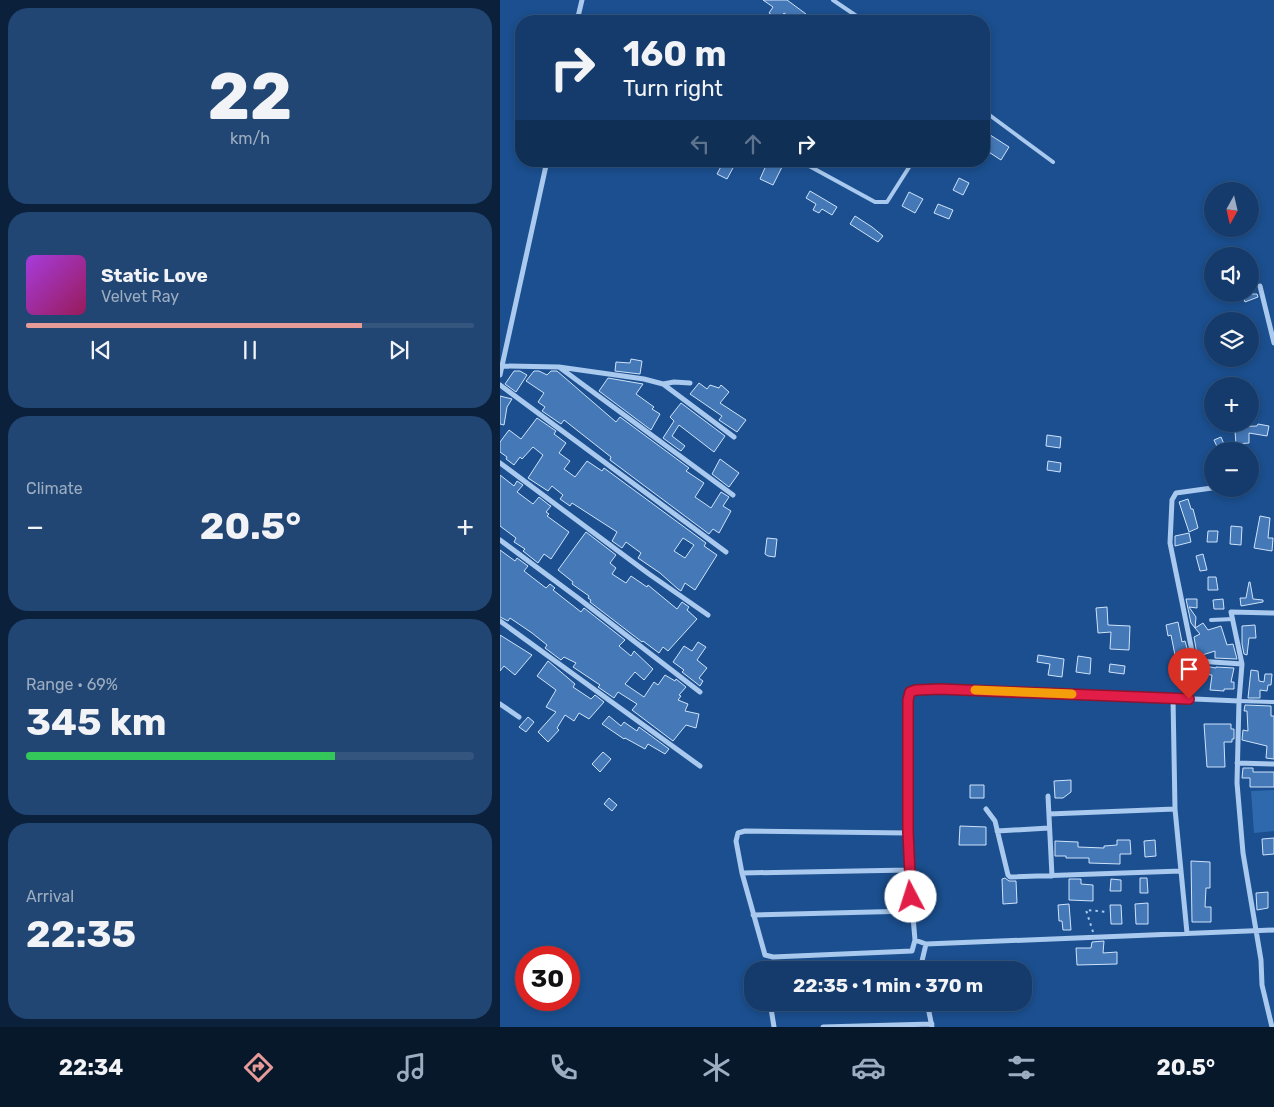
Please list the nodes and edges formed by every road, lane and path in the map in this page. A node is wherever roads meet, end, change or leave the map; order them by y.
1 (582, 0) edge
2 (834, 0) edge
3 (578, 15) edge
4 (852, 15) edge
5 (990, 115) edge
6 (1053, 162) dead end
7 (546, 167) edge
8 (811, 167) edge
9 (908, 167) edge
10 (1260, 286) dead end
11 (1274, 314) edge
12 (1267, 316) junction
13 (1274, 342) edge
14 (502, 366) junction
15 (559, 367) junction
16 (500, 375) edge
17 (690, 383) dead end
18 (663, 384) junction
19 (500, 385) edge
20 (734, 437) dead end
21 (500, 463) edge
22 (1204, 489) edge
23 (732, 495) dead end
24 (500, 540) edge
25 (726, 552) dead end
26 (1274, 613) edge
27 (708, 615) dead end
28 (1233, 619) junction
29 (1211, 620) dead end
30 (500, 621) edge
31 (1242, 664) junction
32 (700, 692) dead end
33 (1173, 698) junction
34 (1239, 701) junction
35 (1274, 702) edge
36 (500, 704) edge
37 (519, 717) dead end
38 (1238, 763) junction
39 (1274, 764) edge
40 (700, 766) dead end
41 (1048, 796) dead end
42 (986, 809) dead end
43 (1175, 809) junction
44 (1049, 814) junction
45 (1050, 828) junction
46 (997, 831) junction
47 (908, 832) junction
48 (909, 870) junction
49 (1181, 871) junction
50 (742, 873) junction
51 (1052, 876) junction
52 (912, 911) junction
53 (1108, 912) dead end
54 (753, 915) junction
55 (1274, 930) edge
56 (1256, 931) junction
57 (1187, 933) junction
58 (1095, 936) junction
59 (915, 940) junction
60 (926, 944) junction
61 (922, 961) edge
62 (771, 1011) edge
63 (929, 1011) edge
64 (932, 1026) edge
65 (774, 1027) edge
66 (822, 1027) edge
67 (1272, 1027) edge

1 - 3 street
2 - 4 lane
5 - 6 lane
7 - 14 street
8 - 9 lane
10 - 12 street
11 - 12 street
12 - 13 street
14 - 15 street
14 - 16 street
15 - 18 street
15 - 23 street
17 - 18 street
18 - 20 street
19 - 25 street
21 - 27 street
22 - 31 street
24 - 32 street
26 - 28 street
28 - 29 lane
28 - 31 street
30 - 40 street
31 - 34 street
33 - 34 street
33 - 43 street
33 - 47 street
34 - 35 lane
34 - 38 street
36 - 37 street
38 - 39 street
38 - 56 street
41 - 44 street
42 - 46 street
43 - 44 street
43 - 49 street
44 - 45 street
45 - 46 street
45 - 51 street
46 - 51 street
47 - 48 street
47 - 50 street
48 - 50 street
48 - 52 street
49 - 51 street
49 - 57 street
50 - 54 street
52 - 54 street
52 - 59 street
53 - 58 path
54 - 59 street
55 - 56 street
56 - 57 street
56 - 67 street
57 - 58 street
58 - 60 street
59 - 60 street
60 - 61 street
62 - 65 street
63 - 64 street
64 - 66 street

